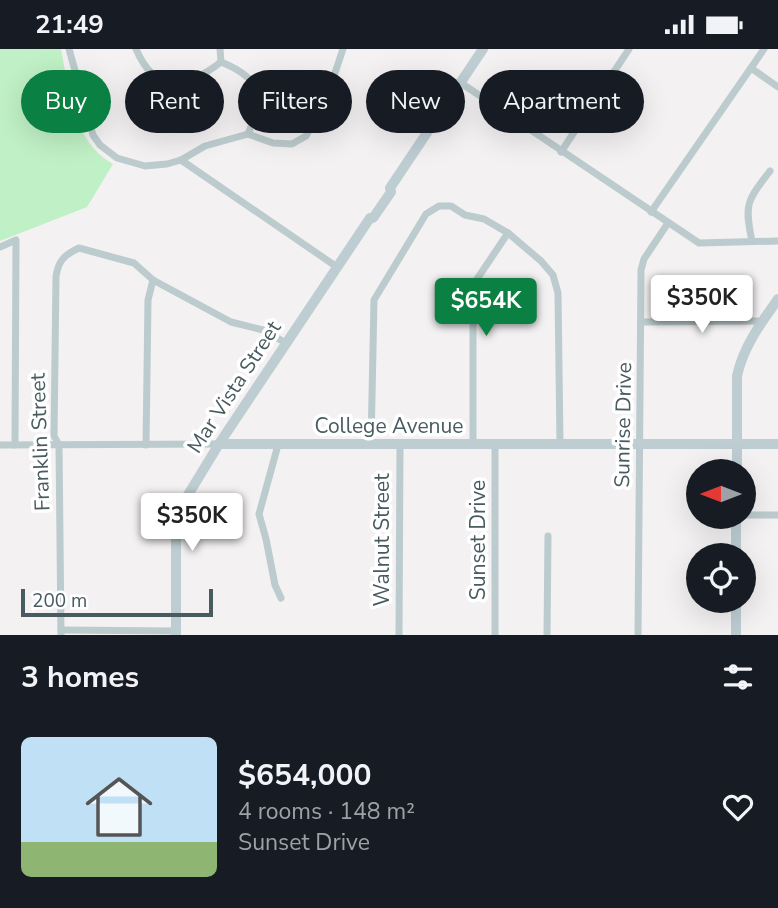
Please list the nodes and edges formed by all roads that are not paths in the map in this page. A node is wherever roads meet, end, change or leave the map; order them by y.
1 (69, 49) edge
2 (136, 49) edge
3 (220, 49) edge
4 (343, 49) edge
5 (483, 49) edge
6 (629, 49) edge
7 (764, 49) edge
8 (221, 62) junction
9 (751, 68) junction
10 (465, 77) edge
11 (465, 86) edge
12 (778, 87) edge
13 (427, 133) edge
14 (248, 134) junction
15 (561, 152) junction
16 (181, 160) junction
17 (771, 171) dead end
18 (651, 212) junction
19 (668, 223) junction
20 (508, 233) junction
21 (752, 241) junction
22 (778, 241) edge
23 (0, 247) edge
24 (337, 267) junction
25 (153, 280) junction
26 (778, 299) edge
27 (763, 321) junction
28 (641, 322) junction
29 (286, 343) junction
30 (561, 443) junction
31 (640, 443) junction
32 (219, 444) junction
33 (495, 444) junction
34 (738, 444) junction
35 (778, 444) edge
36 (0, 445) edge
37 (15, 445) junction
38 (59, 445) junction
39 (146, 445) junction
40 (278, 445) junction
41 (371, 445) junction
42 (472, 445) junction
43 (400, 446) junction
44 (737, 459) edge
45 (756, 515) edge
46 (778, 515) edge
47 (548, 536) dead end
48 (281, 598) dead end
49 (736, 613) edge
50 (61, 633) edge
51 (176, 633) edge
52 (399, 635) edge
53 (495, 635) edge
54 (547, 635) edge
55 (638, 635) edge
56 (736, 635) edge

1 - 16 street
2 - 8 street
3 - 8 street
4 - 14 street
5 - 10 street, Mar Vista Street
6 - 15 street
7 - 9 street
8 - 14 street
9 - 12 street
9 - 18 street
11 - 15 street
13 - 24 street, Mar Vista Street
14 - 16 street
15 - 18 street
16 - 24 street
17 - 21 street
18 - 19 street
19 - 21 street
19 - 28 street, Sunrise Drive
20 - 30 street
20 - 41 street, Walnut Street
20 - 42 street
21 - 22 street
23 - 37 street, Franklin Street
24 - 29 street, Mar Vista Street
25 - 29 street
25 - 38 street, Franklin Street
25 - 39 street
26 - 27 street
27 - 28 street
27 - 34 street
28 - 31 street, Sunrise Drive
29 - 32 street, Mar Vista Street
30 - 31 street, College Avenue
30 - 33 street, College Avenue
31 - 34 street, College Avenue
31 - 55 street, Sunrise Drive
32 - 39 street, College Avenue
32 - 40 street, College Avenue
32 - 51 street, Mar Vista Street
33 - 42 street, College Avenue
33 - 53 street, Sunset Drive
34 - 35 street, College Avenue
34 - 44 street
36 - 37 street, College Avenue
37 - 38 street, College Avenue
38 - 39 street, College Avenue
38 - 50 street, Franklin Street
40 - 41 street, College Avenue
40 - 48 street
41 - 43 street, College Avenue
42 - 43 street, College Avenue
43 - 52 street, Walnut Street
45 - 46 street
47 - 54 street
49 - 56 street
50 - 51 street

